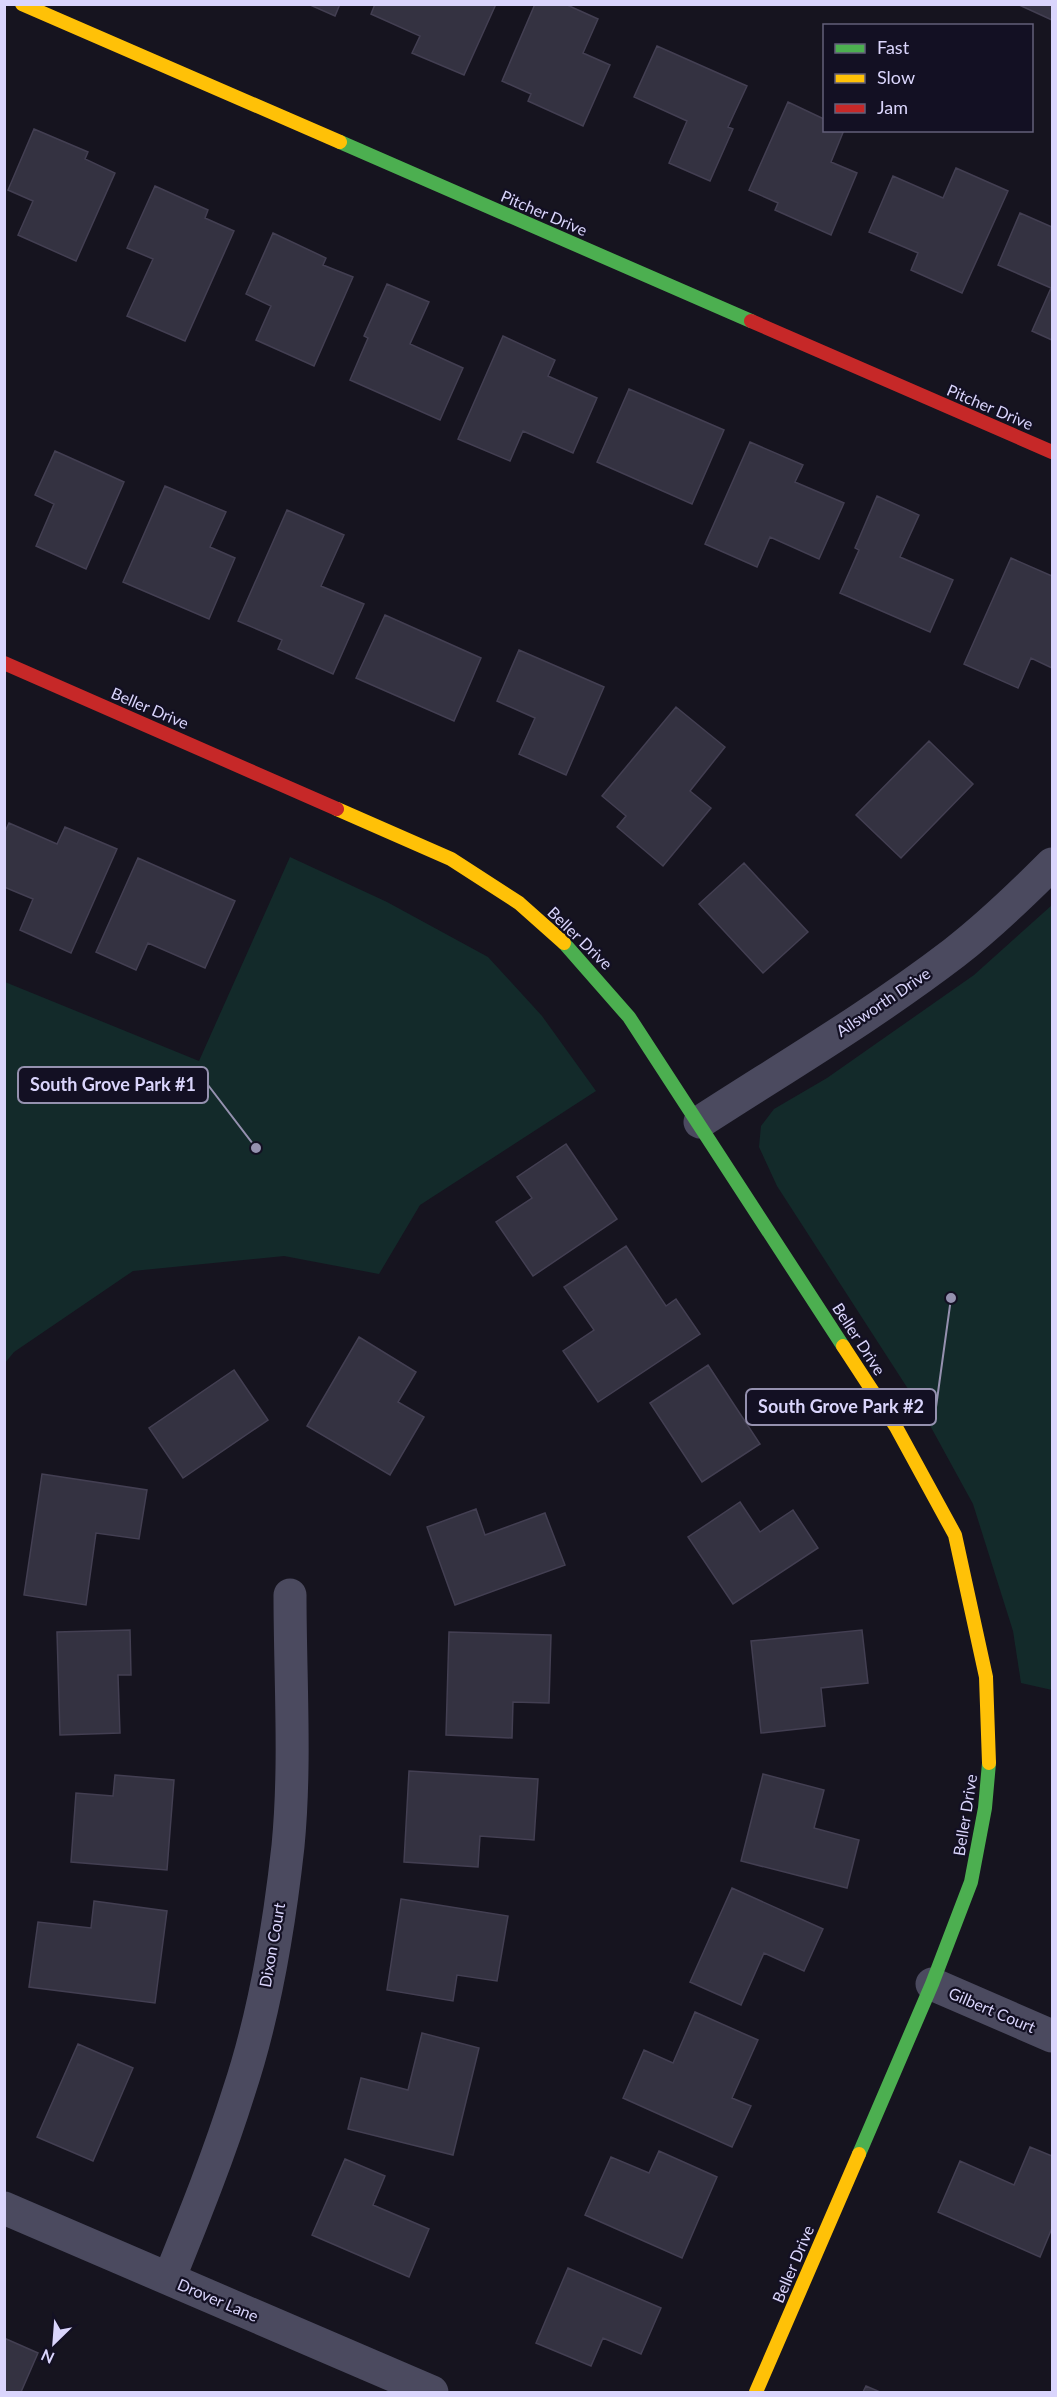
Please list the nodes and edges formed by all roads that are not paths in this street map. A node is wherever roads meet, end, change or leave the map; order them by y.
1 (22, 4) edge
2 (1053, 452) edge
3 (4, 663) edge
4 (1053, 864) edge
5 (700, 1122) junction
6 (290, 1596) dead end
7 (932, 1984) junction
8 (1053, 2036) edge
9 (4, 2208) edge
10 (169, 2279) junction
11 (432, 2392) edge
12 (756, 2392) edge

1 - 2 street, Pitcher Drive
3 - 5 street, Beller Drive
4 - 5 street, Ailsworth Drive
5 - 7 street, Beller Drive
6 - 10 street, Dixon Court
7 - 8 street, Gilbert Court
7 - 12 street, Beller Drive
9 - 10 street, Drover Lane
10 - 11 street, Drover Lane

